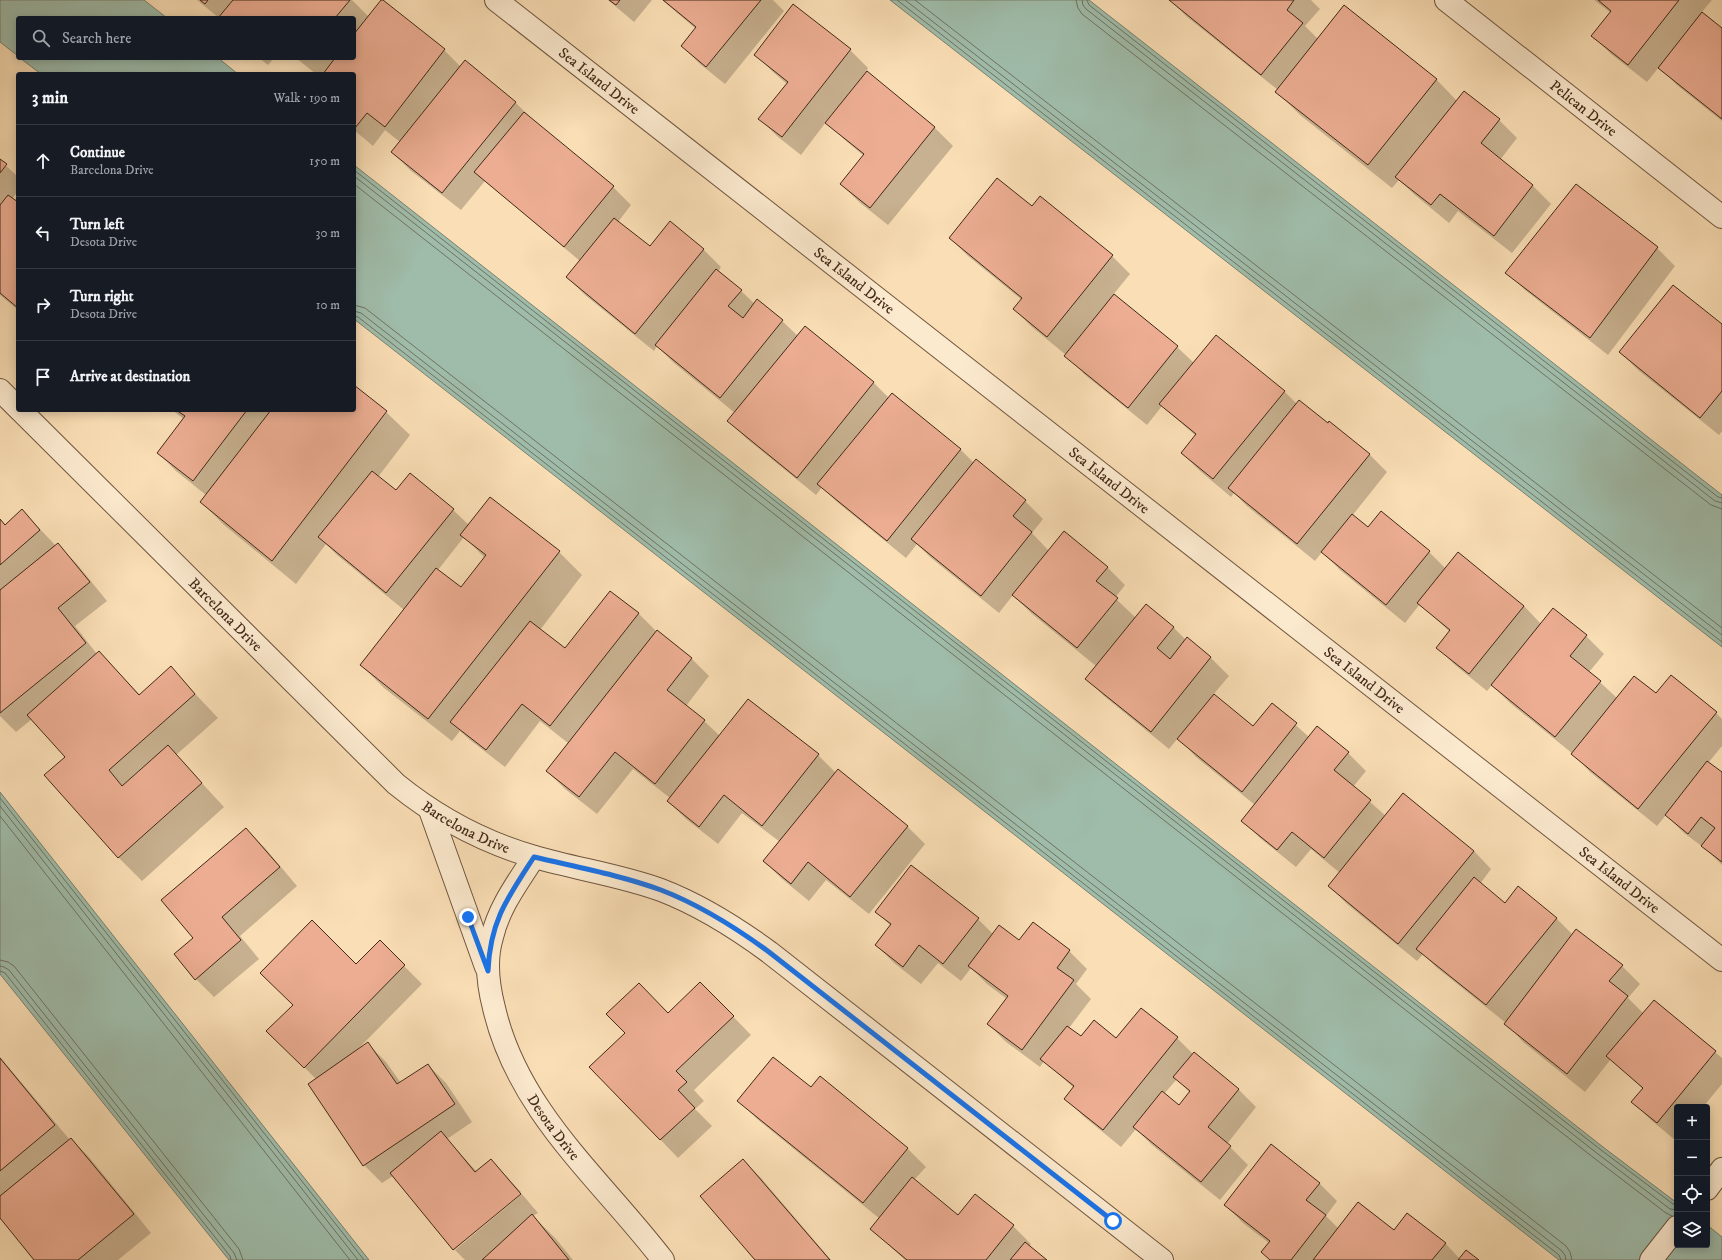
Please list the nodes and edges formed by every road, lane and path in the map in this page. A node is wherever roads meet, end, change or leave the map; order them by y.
1 (496, 0) edge
2 (1446, 0) edge
3 (1722, 217) edge
4 (0, 390) edge
5 (16, 406) edge
6 (22, 412) edge
7 (430, 810) junction
8 (534, 857) junction
9 (1722, 960) edge
10 (488, 971) junction
11 (1722, 1170) edge
12 (1710, 1185) edge
13 (1674, 1231) edge
14 (662, 1260) edge
15 (1162, 1260) edge
16 (1651, 1260) edge

1 - 9 street, Sea Island Drive
2 - 3 street, Pelican Drive
4 - 5 street, Barcelona Drive
6 - 7 street, Barcelona Drive
7 - 8 street, Barcelona Drive
7 - 10 street, Desota Drive
8 - 10 street, Desota Drive
8 - 15 street, Barcelona Drive
10 - 14 street, Desota Drive
11 - 12 street
13 - 16 street

